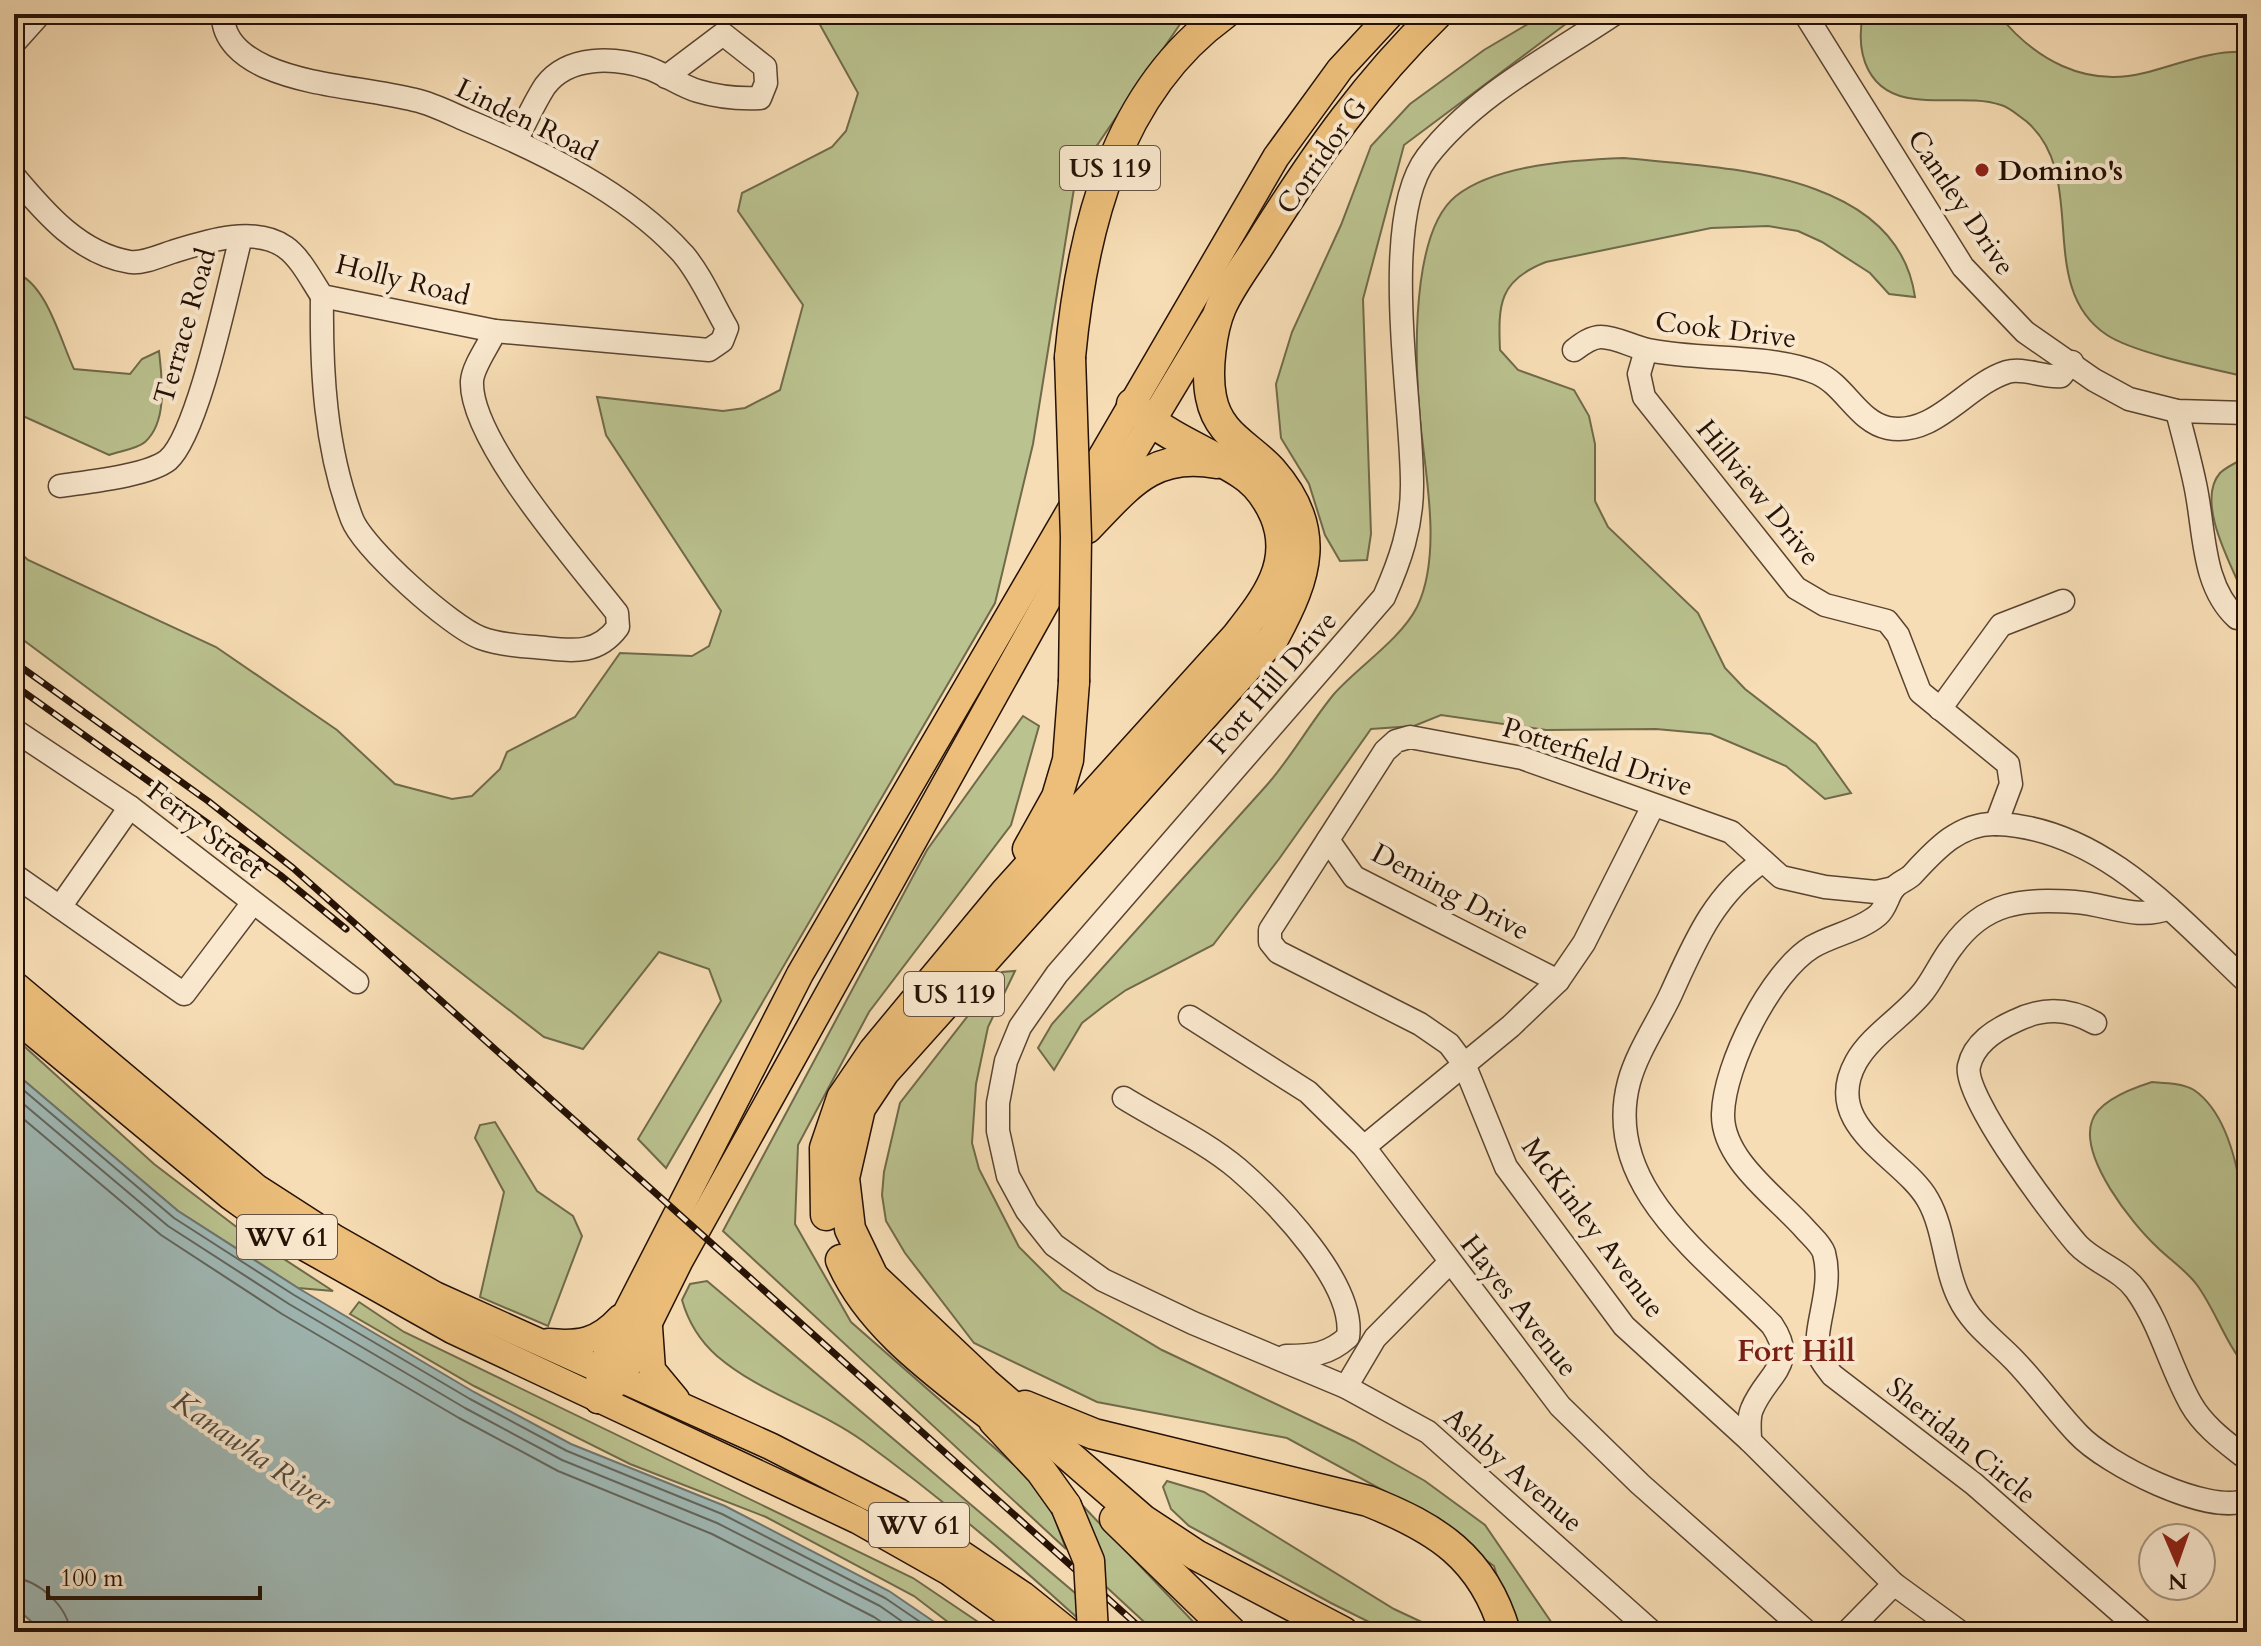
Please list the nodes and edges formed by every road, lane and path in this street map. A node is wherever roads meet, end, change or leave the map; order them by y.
1 (40, 14) edge
2 (223, 14) edge
3 (1224, 14) edge
4 (1391, 14) edge
5 (1437, 14) edge
6 (1614, 14) edge
7 (1805, 14) edge
8 (14, 43) edge
9 (666, 77) dead end
10 (516, 141) junction
11 (14, 176) edge
12 (241, 237) junction
13 (322, 296) junction
14 (1221, 308) junction
15 (727, 328) joint
16 (495, 331) junction
17 (1574, 350) dead end
18 (1646, 350) junction
19 (2072, 362) junction
20 (2177, 411) junction
21 (1146, 413) junction
22 (2247, 413) edge
23 (1227, 465) junction
24 (60, 486) dead end
25 (1292, 503) junction
26 (1087, 528) junction
27 (2063, 601) dead end
28 (2237, 618) dead end
29 (1940, 709) junction
30 (14, 730) edge
31 (1653, 806) junction
32 (130, 807) junction
33 (1996, 824) junction
34 (1328, 840) junction
35 (1763, 861) junction
36 (14, 875) edge
37 (1894, 888) junction
38 (1005, 893) junction
39 (252, 904) junction
40 (60, 907) junction
41 (2169, 908) junction
42 (1270, 930) joint
43 (1558, 981) junction
44 (357, 982) dead end
45 (2247, 982) edge
46 (14, 984) edge
47 (14, 1017) edge
48 (1190, 1017) dead end
49 (2095, 1023) dead end
50 (1464, 1064) junction
51 (1124, 1098) dead end
52 (1364, 1147) junction
53 (1449, 1263) junction
54 (638, 1315) junction
55 (1193, 1323) joint
56 (1348, 1337) junction
57 (1375, 1338) junction
58 (535, 1341) junction
59 (1276, 1356) junction
60 (1819, 1356) junction
61 (1784, 1357) junction
62 (611, 1375) junction
63 (1346, 1387) junction
64 (981, 1393) junction
65 (598, 1400) junction
66 (689, 1409) junction
67 (1750, 1441) junction
68 (2247, 1459) edge
69 (2247, 1500) edge
70 (1894, 1584) junction
71 (1033, 1632) edge
72 (1069, 1632) edge
73 (1093, 1632) edge
74 (1231, 1632) edge
75 (1343, 1632) edge
76 (1505, 1632) edge
77 (1652, 1632) edge
78 (1807, 1632) edge
79 (1847, 1632) edge
80 (1960, 1632) edge
81 (2143, 1632) edge

1 - 8 street
2 - 10 street, Linden Road
3 - 38 highway, US 119, bridge
4 - 21 main road
5 - 14 highway, Corridor G / US 119
6 - 55 street, Fort Hill Drive
7 - 19 street, Cantley Drive
9 - 10 street
10 - 15 street, Linden Road
11 - 12 street, Holly Road
12 - 13 street, Holly Road
12 - 24 street, Terrace Road
13 - 16 street, Holly Road
13 - 16 street
14 - 21 main road
14 - 25 highway, US 119
15 - 16 street, Holly Road
17 - 18 street, Cook Drive
18 - 19 street, Cook Drive
18 - 29 street, Hillview Drive
19 - 20 street, Cantley Drive
20 - 22 street, Cantley Drive
20 - 28 street
21 - 23 highway
21 - 25 highway
21 - 26 main road
21 - 54 main road
23 - 26 highway
23 - 38 highway
25 - 64 highway, US 119
26 - 54 main road
27 - 29 street
29 - 33 street
30 - 32 street, Ferry Street
31 - 34 street, Potterfield Drive
31 - 35 street, Potterfield Drive
31 - 43 street
32 - 39 street, Ferry Street
32 - 40 street
33 - 37 street
33 - 41 street
34 - 42 street, Potterfield Drive
34 - 43 street, Deming Drive
35 - 37 street, Potterfield Drive
35 - 61 street
36 - 40 street
37 - 60 street
38 - 64 highway, US 119
39 - 40 street
39 - 44 street, Ferry Street
41 - 45 street
41 - 69 street
42 - 50 street, McKinley Avenue
43 - 50 street
46 - 58 main road, WV 61
47 - 65 main road, WV 61
48 - 52 street, Hayes Avenue
49 - 68 street
50 - 52 street
50 - 67 street, McKinley Avenue
51 - 56 street
52 - 53 street, Hayes Avenue
53 - 57 street
53 - 78 street, Hayes Avenue
54 - 58 main road
54 - 62 main road
54 - 66 main road
55 - 59 street, Ashby Avenue
56 - 57 street
56 - 59 street, Ashby Avenue
57 - 63 street
58 - 62 main road, WV 61
59 - 63 street, Ashby Avenue
60 - 61 street
60 - 81 street, Sheridan Circle
61 - 67 street
62 - 65 main road
62 - 66 main road, WV 61
63 - 77 street, Ashby Avenue
64 - 73 highway, US 119, bridge
64 - 74 highway
64 - 75 highway
64 - 76 highway, US 119
65 - 71 main road, WV 61
66 - 72 main road, WV 61
67 - 70 street, McKinley Avenue
70 - 79 street
70 - 80 street, McKinley Avenue

